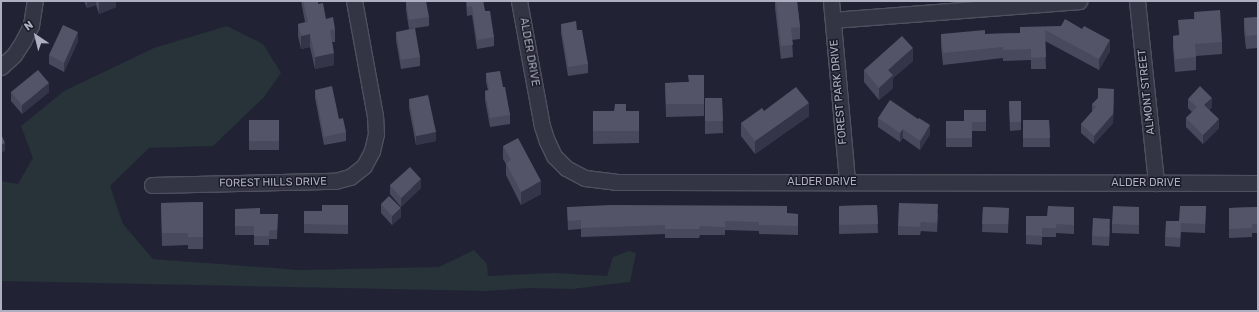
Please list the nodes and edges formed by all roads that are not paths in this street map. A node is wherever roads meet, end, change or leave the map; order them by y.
1 (35, 1) edge
2 (354, 1) edge
3 (519, 1) edge
4 (831, 1) edge
5 (1079, 1) edge
6 (1137, 1) edge
7 (833, 20) junction
8 (1, 67) edge
9 (847, 182) junction
10 (1156, 182) junction
11 (1258, 183) edge
12 (152, 185) dead end

1 - 8 street
2 - 12 street, FOREST HILLS DRIVE
3 - 9 street, ALDER DRIVE
4 - 7 street, FOREST PARK DRIVE
5 - 7 street
6 - 10 street, ALMONT STREET
7 - 9 street, FOREST PARK DRIVE
9 - 10 street, ALDER DRIVE
10 - 11 street, ALDER DRIVE

